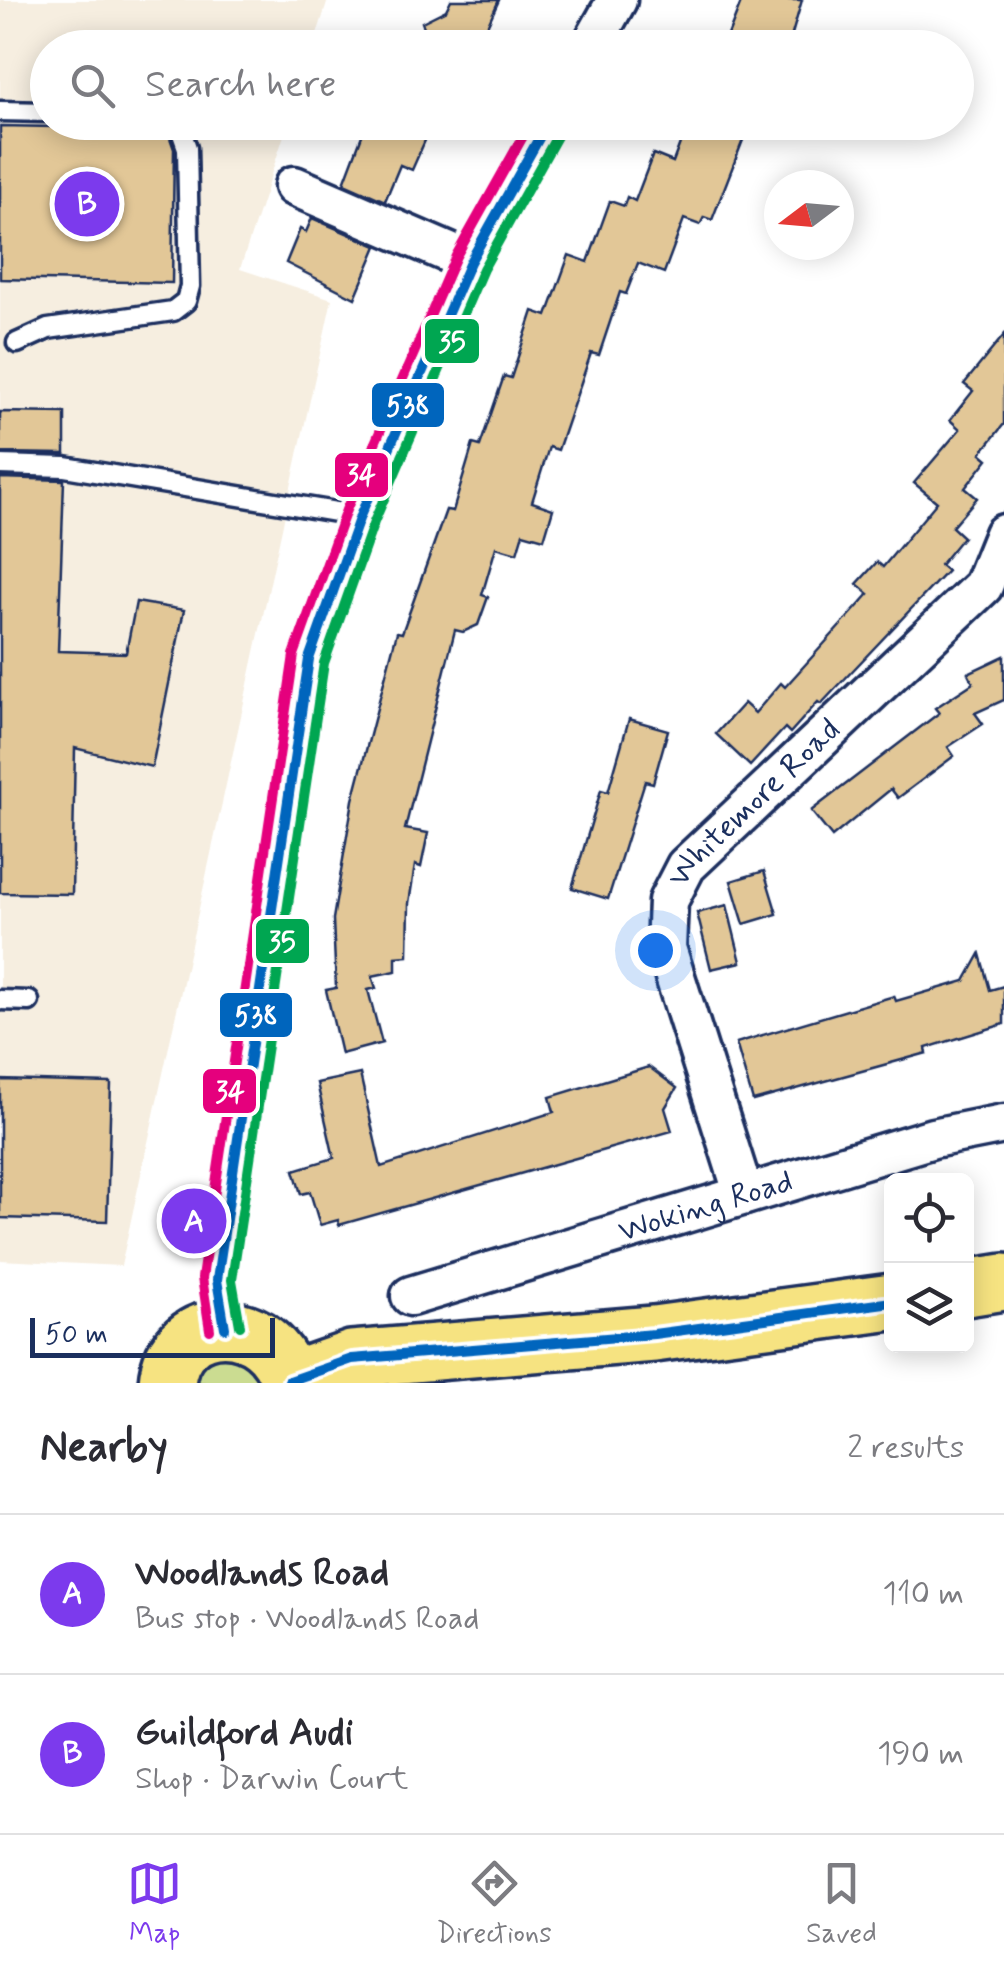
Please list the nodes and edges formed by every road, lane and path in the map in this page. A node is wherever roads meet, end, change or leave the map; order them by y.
1 (617, 0) edge
2 (600, 30) edge
3 (0, 111) edge
4 (30, 112) edge
5 (184, 140) edge
6 (538, 140) edge
7 (294, 186) dead end
8 (470, 262) junction
9 (17, 344) dead end
10 (0, 464) edge
11 (360, 516) junction
12 (1004, 534) edge
13 (994, 583) edge
14 (0, 1000) edge
15 (29, 1001) dead end
16 (1004, 1124) edge
17 (744, 1194) junction
18 (1004, 1282) edge
19 (974, 1287) edge
20 (410, 1296) dead end
21 (884, 1303) edge
22 (225, 1328) junction
23 (289, 1382) edge
24 (167, 1383) edge

1 - 2 street
3 - 4 lane
5 - 9 lane
6 - 8 street
7 - 8 street
8 - 11 street
10 - 11 lane
11 - 22 street
12 - 13 street, Whitemore Road
13 - 17 street, Whitemore Road
14 - 15 lane
16 - 17 street, Woking Road
17 - 20 street, Woking Road
18 - 19 main road
21 - 23 main road
22 - 23 main road
22 - 24 main road

